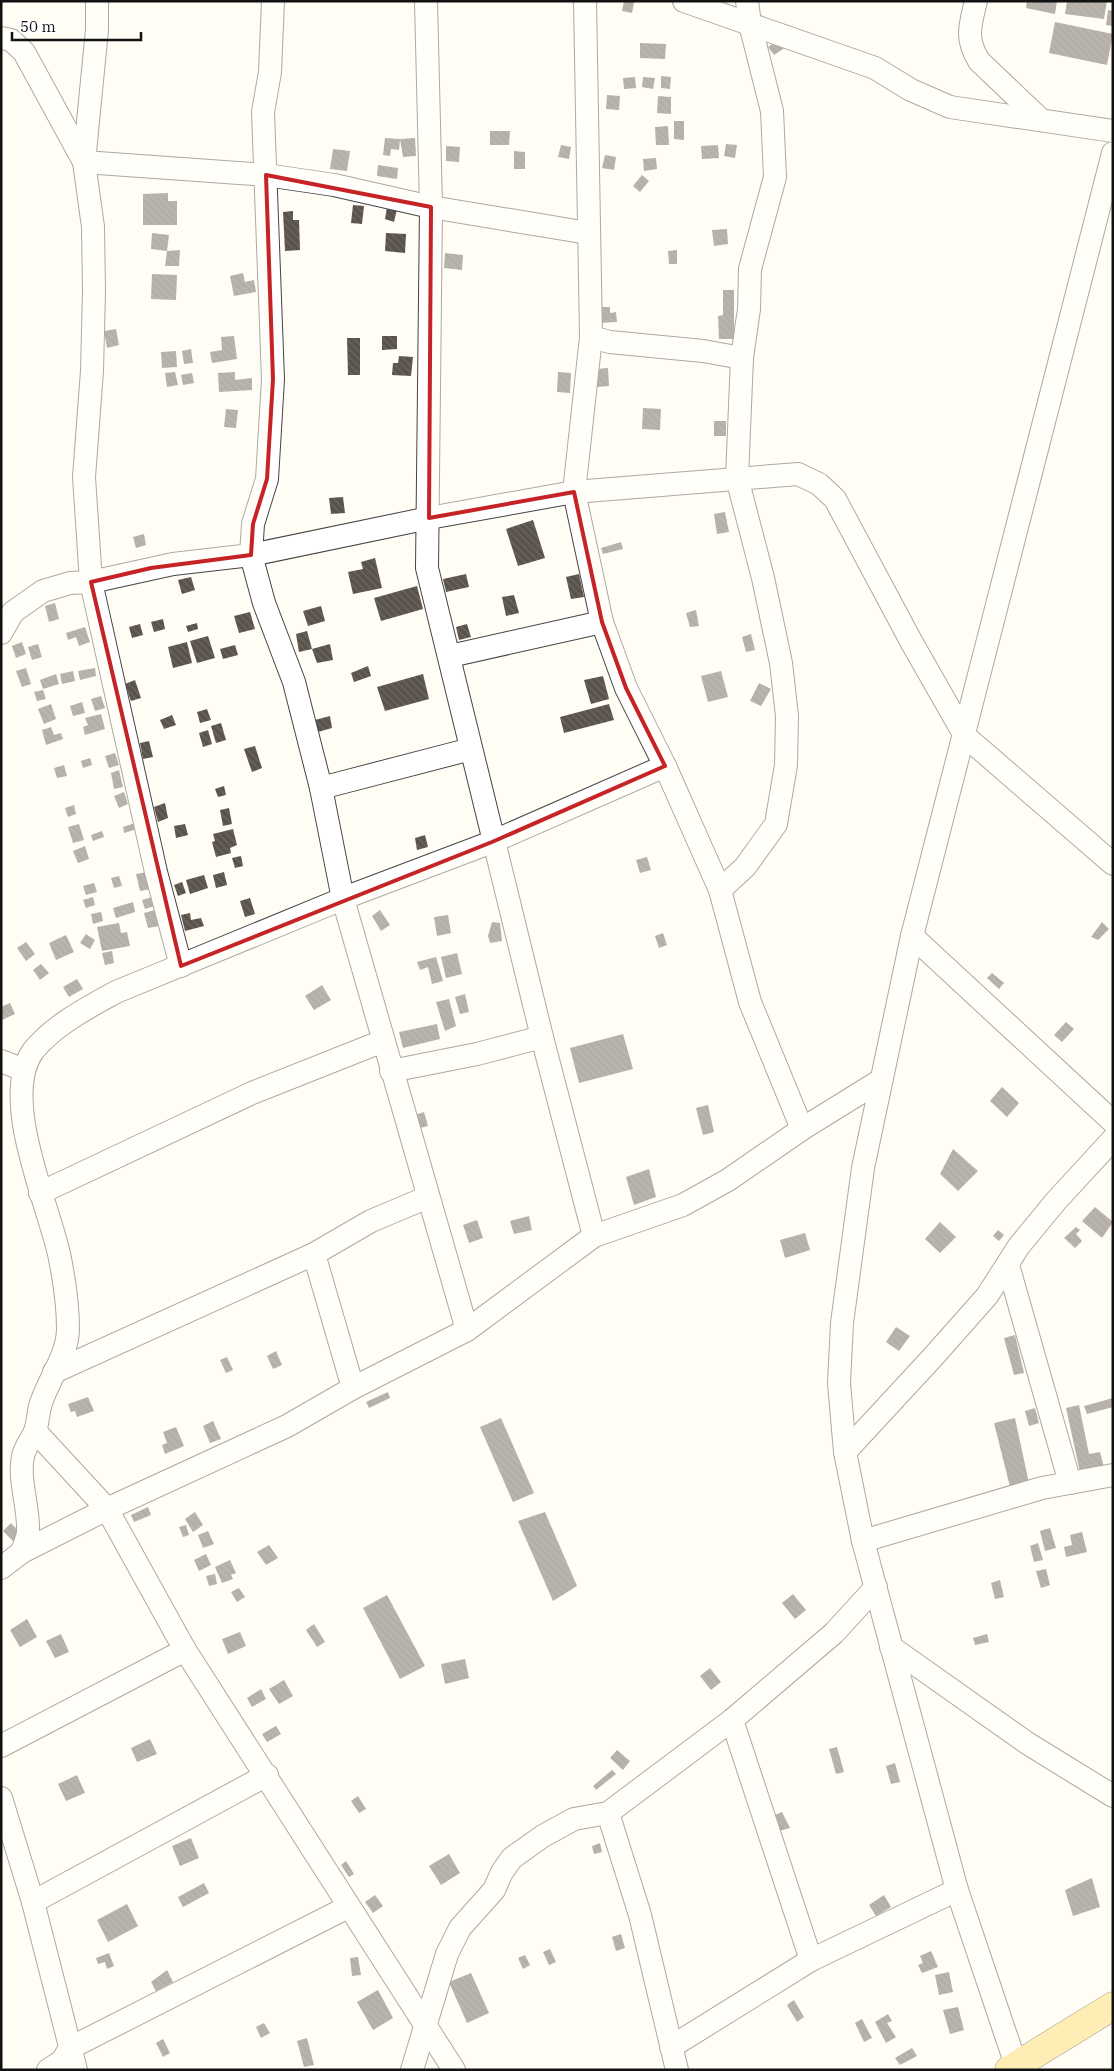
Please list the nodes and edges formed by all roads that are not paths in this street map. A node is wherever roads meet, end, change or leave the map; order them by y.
1 (97, 1) edge
2 (273, 1) edge
3 (426, 1) edge
4 (585, 1) edge
5 (684, 1) edge
6 (747, 1) edge
7 (976, 1) edge
8 (750, 24) junction
9 (1, 38) edge
10 (1041, 120) junction
11 (1113, 131) edge
12 (1113, 153) edge
13 (84, 162) junction
14 (266, 175) junction
15 (432, 207) junction
16 (588, 233) junction
17 (591, 337) junction
18 (742, 358) junction
19 (737, 478) junction
20 (574, 492) junction
21 (429, 518) junction
22 (251, 555) junction
23 (91, 582) junction
24 (602, 622) junction
25 (1, 633) edge
26 (450, 656) junction
27 (965, 736) junction
28 (471, 749) junction
29 (664, 766) junction
30 (321, 788) junction
31 (492, 842) junction
32 (1113, 864) edge
33 (720, 890) junction
34 (343, 899) junction
35 (912, 936) junction
36 (181, 966) junction
37 (542, 1037) junction
38 (383, 1041) junction
39 (1, 1061) edge
40 (24, 1070) junction
41 (391, 1071) junction
42 (881, 1080) junction
43 (1113, 1122) edge
44 (802, 1130) junction
45 (1113, 1139) edge
46 (40, 1193) junction
47 (428, 1197) junction
48 (594, 1236) junction
49 (314, 1254) junction
50 (1008, 1265) junction
51 (467, 1330) junction
52 (54, 1372) junction
53 (353, 1388) junction
54 (35, 1431) junction
55 (845, 1452) junction
56 (1113, 1474) edge
57 (1070, 1482) junction
58 (107, 1509) junction
59 (863, 1540) junction
60 (22, 1552) junction
61 (1, 1568) edge
62 (876, 1587) junction
63 (891, 1647) junction
64 (185, 1650) junction
65 (732, 1720) junction
66 (1, 1746) edge
67 (267, 1775) junction
68 (1113, 1796) edge
69 (1, 1798) edge
70 (608, 1813) junction
71 (957, 1890) junction
72 (33, 1902) junction
73 (348, 1907) junction
74 (811, 1960) junction
75 (1113, 2006) edge
76 (426, 2024) junction
77 (670, 2046) junction
78 (70, 2048) junction
79 (1012, 2068) edge
80 (48, 2070) edge
81 (76, 2070) edge
82 (412, 2070) edge
83 (454, 2070) edge
84 (677, 2070) edge

1 - 13 street
2 - 14 street
3 - 15 street
4 - 16 street
5 - 8 street
6 - 8 street
7 - 10 street
8 - 10 street
8 - 18 street
9 - 13 street
10 - 11 street
12 - 27 street
13 - 14 street
13 - 23 street
14 - 15 street
14 - 22 street
15 - 16 street
15 - 21 street
16 - 17 street
17 - 18 street
17 - 20 street
18 - 19 street
19 - 20 street
19 - 27 street
19 - 33 street
20 - 21 street
20 - 24 street
21 - 22 street
21 - 26 street
22 - 23 street
22 - 30 street
23 - 25 street
23 - 36 street
24 - 26 street
24 - 29 street
26 - 28 street
27 - 32 street
27 - 35 street
28 - 30 street
28 - 31 street
29 - 31 street
29 - 33 street
30 - 34 street
31 - 34 street
31 - 37 street
33 - 44 street
34 - 36 street
34 - 38 street
35 - 42 street
35 - 43 street
36 - 40 street
37 - 41 street
37 - 48 street
38 - 41 street
38 - 46 street
39 - 40 street
40 - 46 street
41 - 47 street
42 - 44 street
42 - 55 street
44 - 48 street
45 - 50 street
46 - 52 street
47 - 49 street
47 - 51 street
48 - 51 street
49 - 52 street
49 - 53 street
50 - 55 street
50 - 57 street
51 - 53 street
52 - 54 street
53 - 58 street
54 - 58 street
54 - 60 street
55 - 59 street
56 - 57 street
57 - 59 street
58 - 60 street
58 - 64 street
59 - 62 street
60 - 61 street
62 - 63 street
62 - 65 street
63 - 68 street
63 - 71 street
64 - 66 street
64 - 67 street
65 - 70 street
65 - 74 street
67 - 72 street
67 - 73 street
69 - 72 street
70 - 76 street
70 - 77 street
71 - 74 street
71 - 79 street
72 - 78 street
73 - 76 street
73 - 78 street
74 - 77 street
75 - 79 main road
76 - 82 street
76 - 83 street
77 - 84 street
78 - 80 street
78 - 81 street

